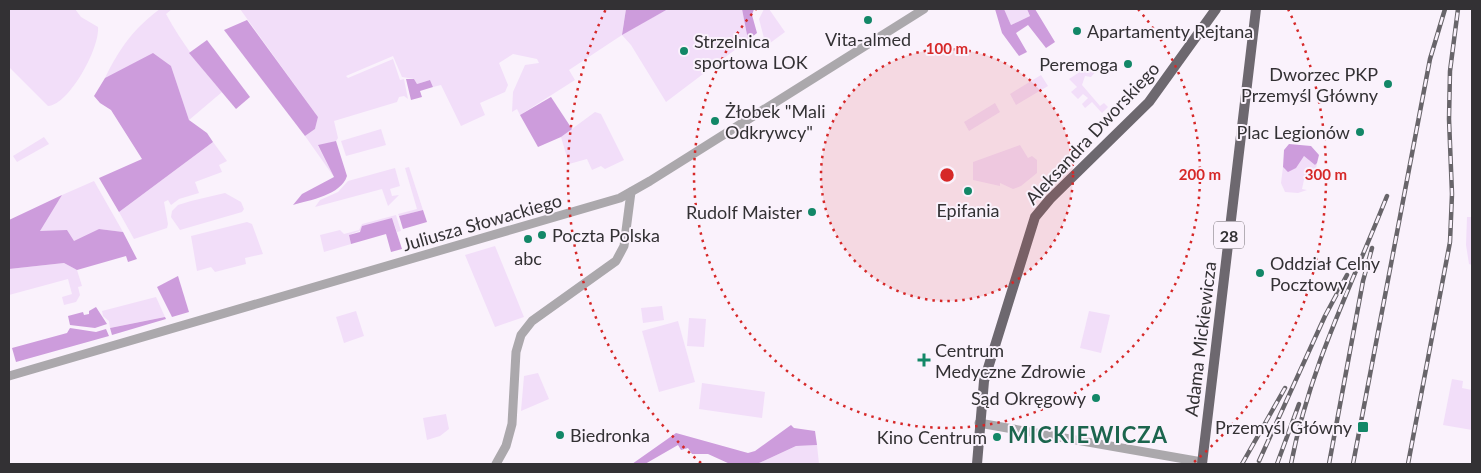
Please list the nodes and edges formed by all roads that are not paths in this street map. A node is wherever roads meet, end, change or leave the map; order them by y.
1 (924, 9) edge
2 (1216, 9) edge
3 (1256, 9) edge
4 (631, 192) junction
5 (9, 376) edge
6 (979, 423) junction
7 (1202, 463) edge
8 (496, 464) edge
9 (977, 464) edge

1 - 4 street, Juliusza Słowackiego
2 - 6 main road, Aleksandra Dworskiego
3 - 7 main road, Adama Mickiewicza / 28
4 - 5 street, Juliusza Słowackiego
4 - 8 street
6 - 7 street
6 - 9 main road, Aleksandra Dworskiego

